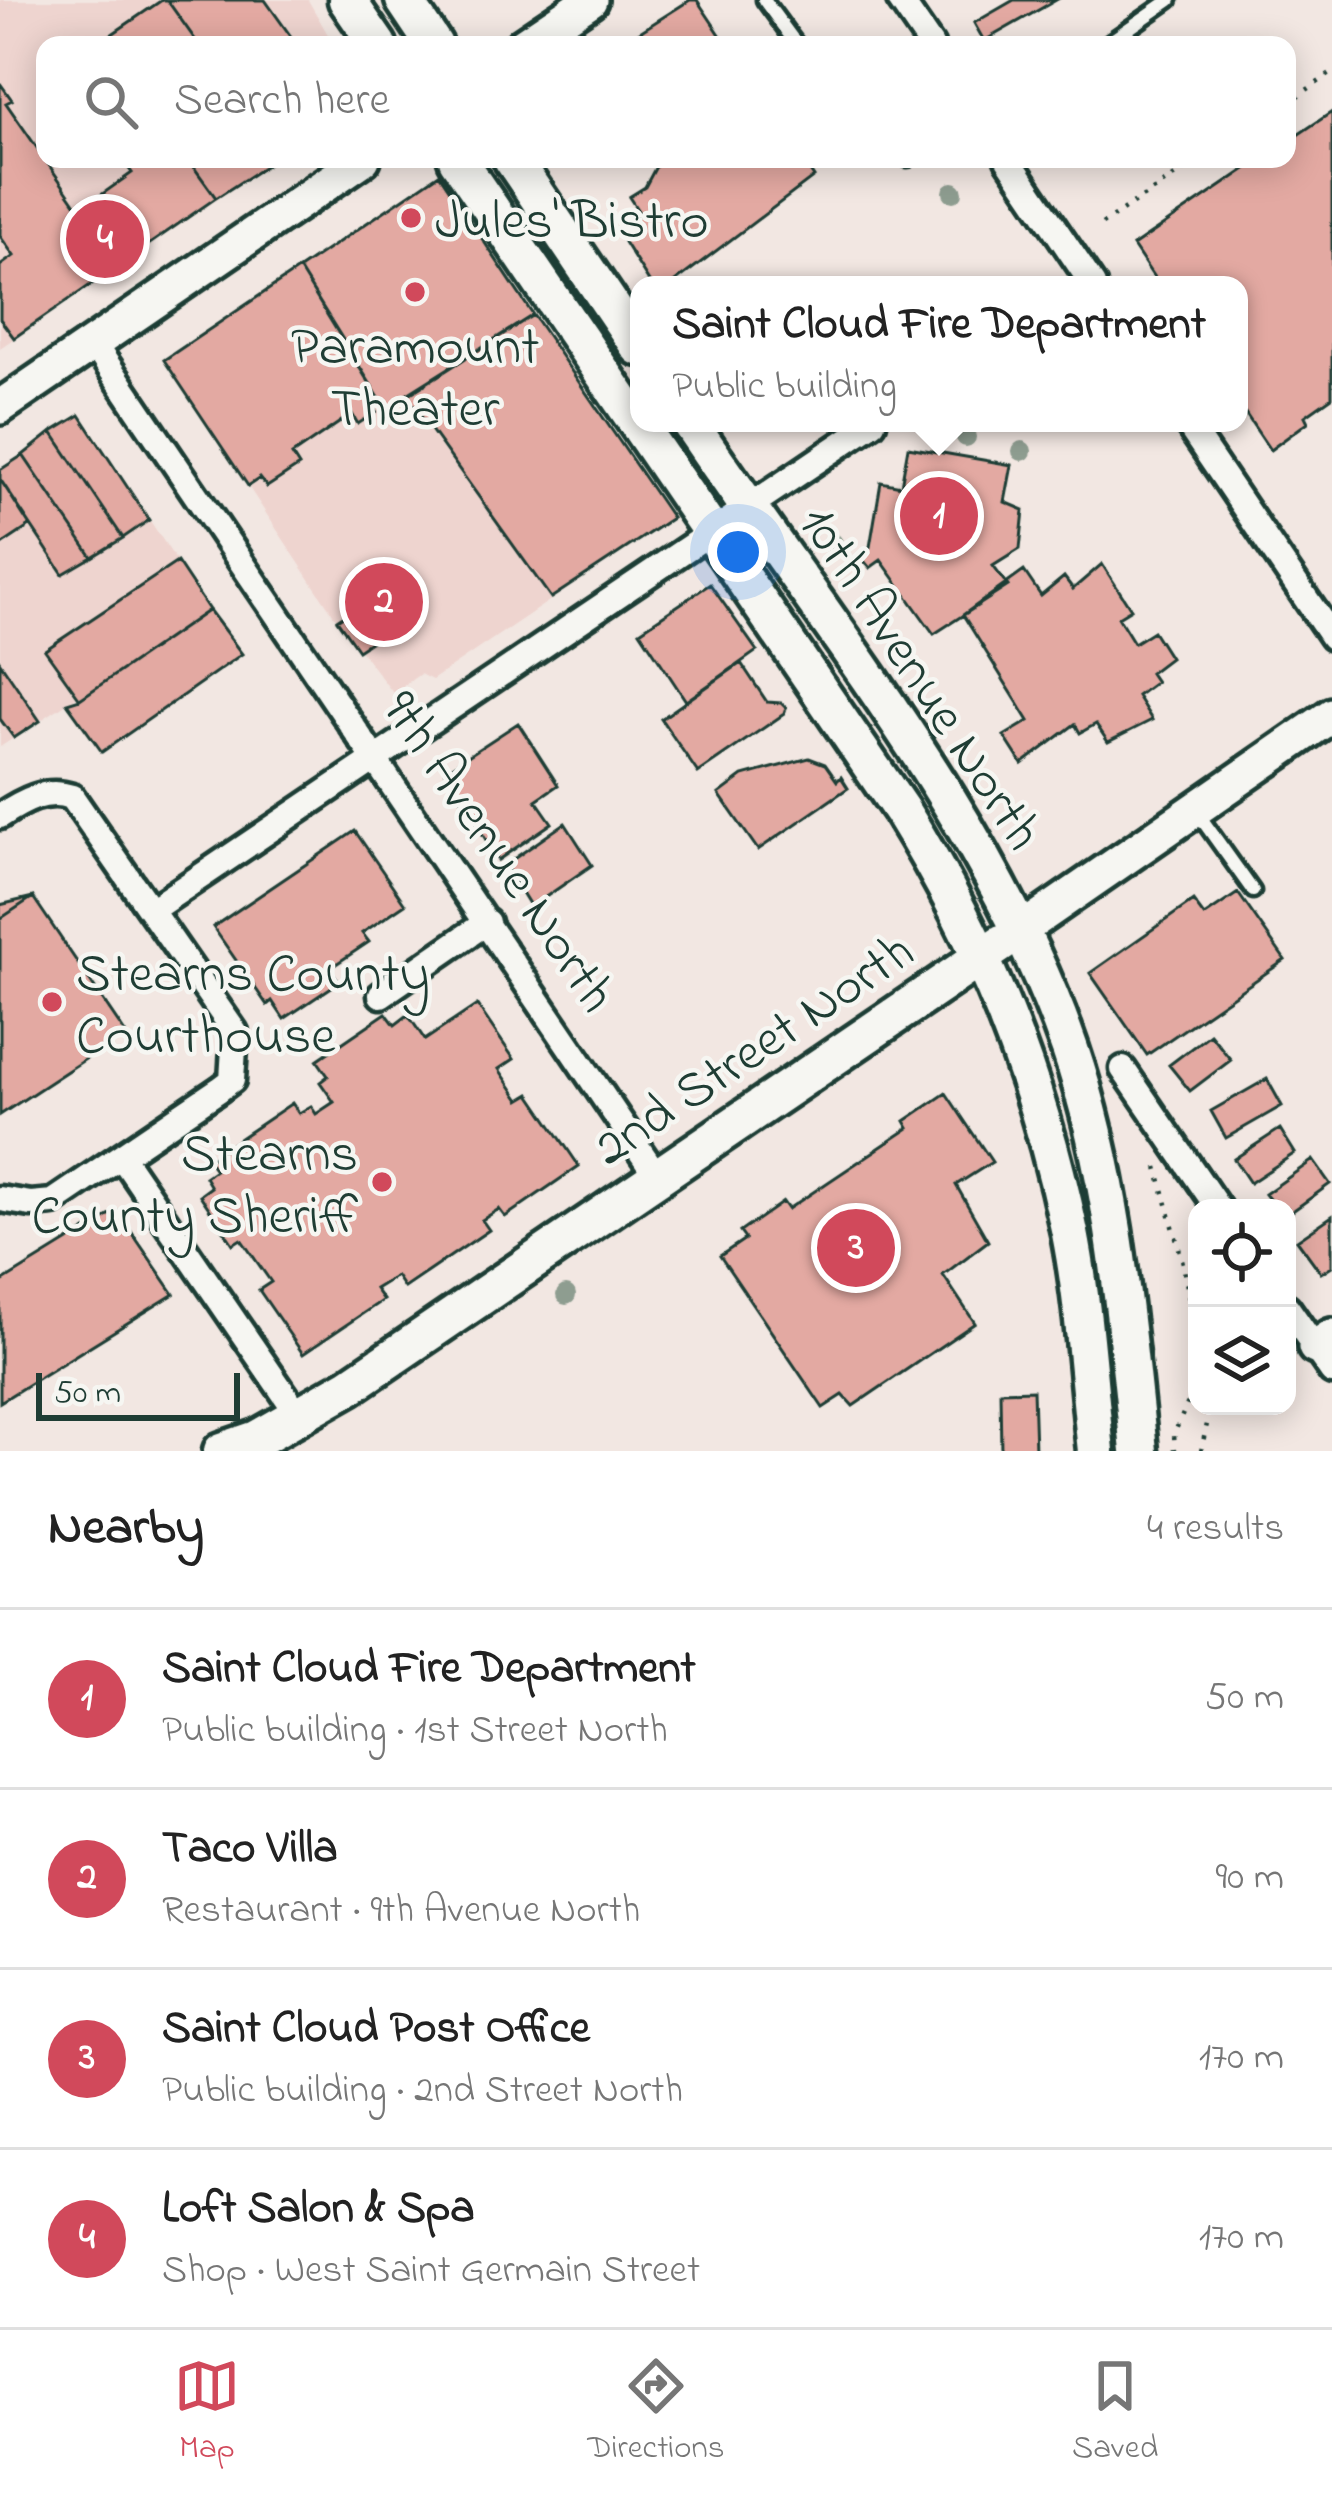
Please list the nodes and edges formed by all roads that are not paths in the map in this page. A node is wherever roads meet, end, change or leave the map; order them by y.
1 (347, 0) edge
2 (404, 0) edge
3 (590, 0) edge
4 (764, 0) edge
5 (900, 0) edge
6 (1170, 0) edge
7 (372, 36) edge
8 (428, 36) edge
9 (536, 36) edge
10 (790, 36) edge
11 (925, 36) edge
12 (1118, 36) edge
13 (350, 168) edge
14 (463, 168) edge
15 (518, 168) edge
16 (1014, 168) edge
17 (1082, 276) edge
18 (630, 334) edge
19 (95, 346) junction
20 (0, 407) edge
21 (630, 410) edge
22 (645, 432) edge
23 (696, 432) edge
24 (861, 432) edge
25 (1193, 432) edge
26 (748, 508) junction
27 (713, 531) junction
28 (1332, 637) edge
29 (1332, 715) edge
30 (374, 759) junction
31 (1196, 810) junction
32 (0, 816) edge
33 (1252, 891) dead end
34 (151, 910) junction
35 (487, 922) junction
36 (1021, 930) junction
37 (983, 956) junction
38 (381, 995) dead end
39 (1123, 1070) dead end
40 (121, 1156) junction
41 (657, 1176) junction
42 (0, 1199) edge
43 (1212, 1199) edge
44 (1296, 1317) edge
45 (1326, 1352) edge
46 (300, 1417) junction
47 (222, 1451) edge
48 (1096, 1451) edge
49 (1139, 1451) edge

1 - 7 main road
2 - 8 main road
3 - 9 street
4 - 10 lane
5 - 11 street
6 - 12 lane
13 - 19 street
14 - 21 main road, 10th Avenue North
15 - 18 main road
16 - 17 street
19 - 20 street
19 - 30 street, 9th Avenue North
22 - 27 main road, 10th Avenue North
23 - 26 main road, 10th Avenue North
24 - 26 street
25 - 28 street
26 - 27 street
26 - 36 main road, 10th Avenue North
27 - 30 street
27 - 37 main road, 10th Avenue North
29 - 31 street, 2nd Street North
30 - 34 street
30 - 35 street, 9th Avenue North
31 - 33 lane
31 - 36 street, 2nd Street North
32 - 34 street
34 - 40 street
35 - 38 street
35 - 41 street, 9th Avenue North
36 - 37 main road, 2nd Street North
36 - 49 main road
37 - 41 main road, 2nd Street North
37 - 48 main road
39 - 43 street
40 - 42 street
40 - 46 street
41 - 46 main road, 2nd Street North
44 - 45 street
46 - 47 main road, 2nd Street North

